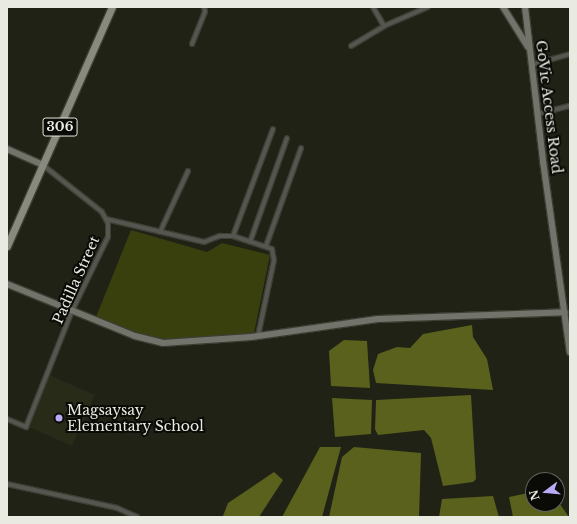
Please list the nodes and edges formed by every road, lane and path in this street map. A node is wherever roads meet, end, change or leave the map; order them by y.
1 (112, 7) edge
2 (204, 7) edge
3 (373, 7) edge
4 (428, 7) edge
5 (503, 7) edge
6 (525, 7) edge
7 (384, 26) junction
8 (192, 44) dead end
9 (351, 46) dead end
10 (528, 48) junction
11 (570, 54) edge
12 (531, 65) junction
13 (570, 106) edge
14 (537, 114) junction
15 (273, 129) dead end
16 (287, 138) dead end
17 (301, 148) dead end
18 (7, 149) edge
19 (43, 165) junction
20 (188, 171) dead end
21 (106, 219) junction
22 (160, 232) junction
23 (233, 236) junction
24 (250, 242) junction
25 (7, 246) edge
26 (266, 246) junction
27 (7, 284) edge
28 (72, 311) junction
29 (565, 312) junction
30 (258, 336) junction
31 (570, 352) edge
32 (7, 419) edge
33 (7, 484) edge
34 (137, 517) edge

1 - 19 main road, 306
2 - 8 street
3 - 7 street
4 - 7 street
5 - 10 street
6 - 10 street, GoVic Access Road
7 - 9 street
10 - 12 street, GoVic Access Road
11 - 12 street
12 - 14 street, GoVic Access Road
13 - 14 street
14 - 29 street, GoVic Access Road
15 - 23 street
16 - 24 street
17 - 26 street
18 - 19 street
19 - 21 street, Padilla Street
19 - 25 main road, 306
20 - 22 street
21 - 22 street
21 - 28 street, Padilla Street
22 - 23 street
23 - 24 street
24 - 26 street
26 - 30 street
27 - 28 street
28 - 30 street
28 - 32 street, Padilla Street
29 - 30 street
29 - 31 street, GoVic Access Road
33 - 34 street

